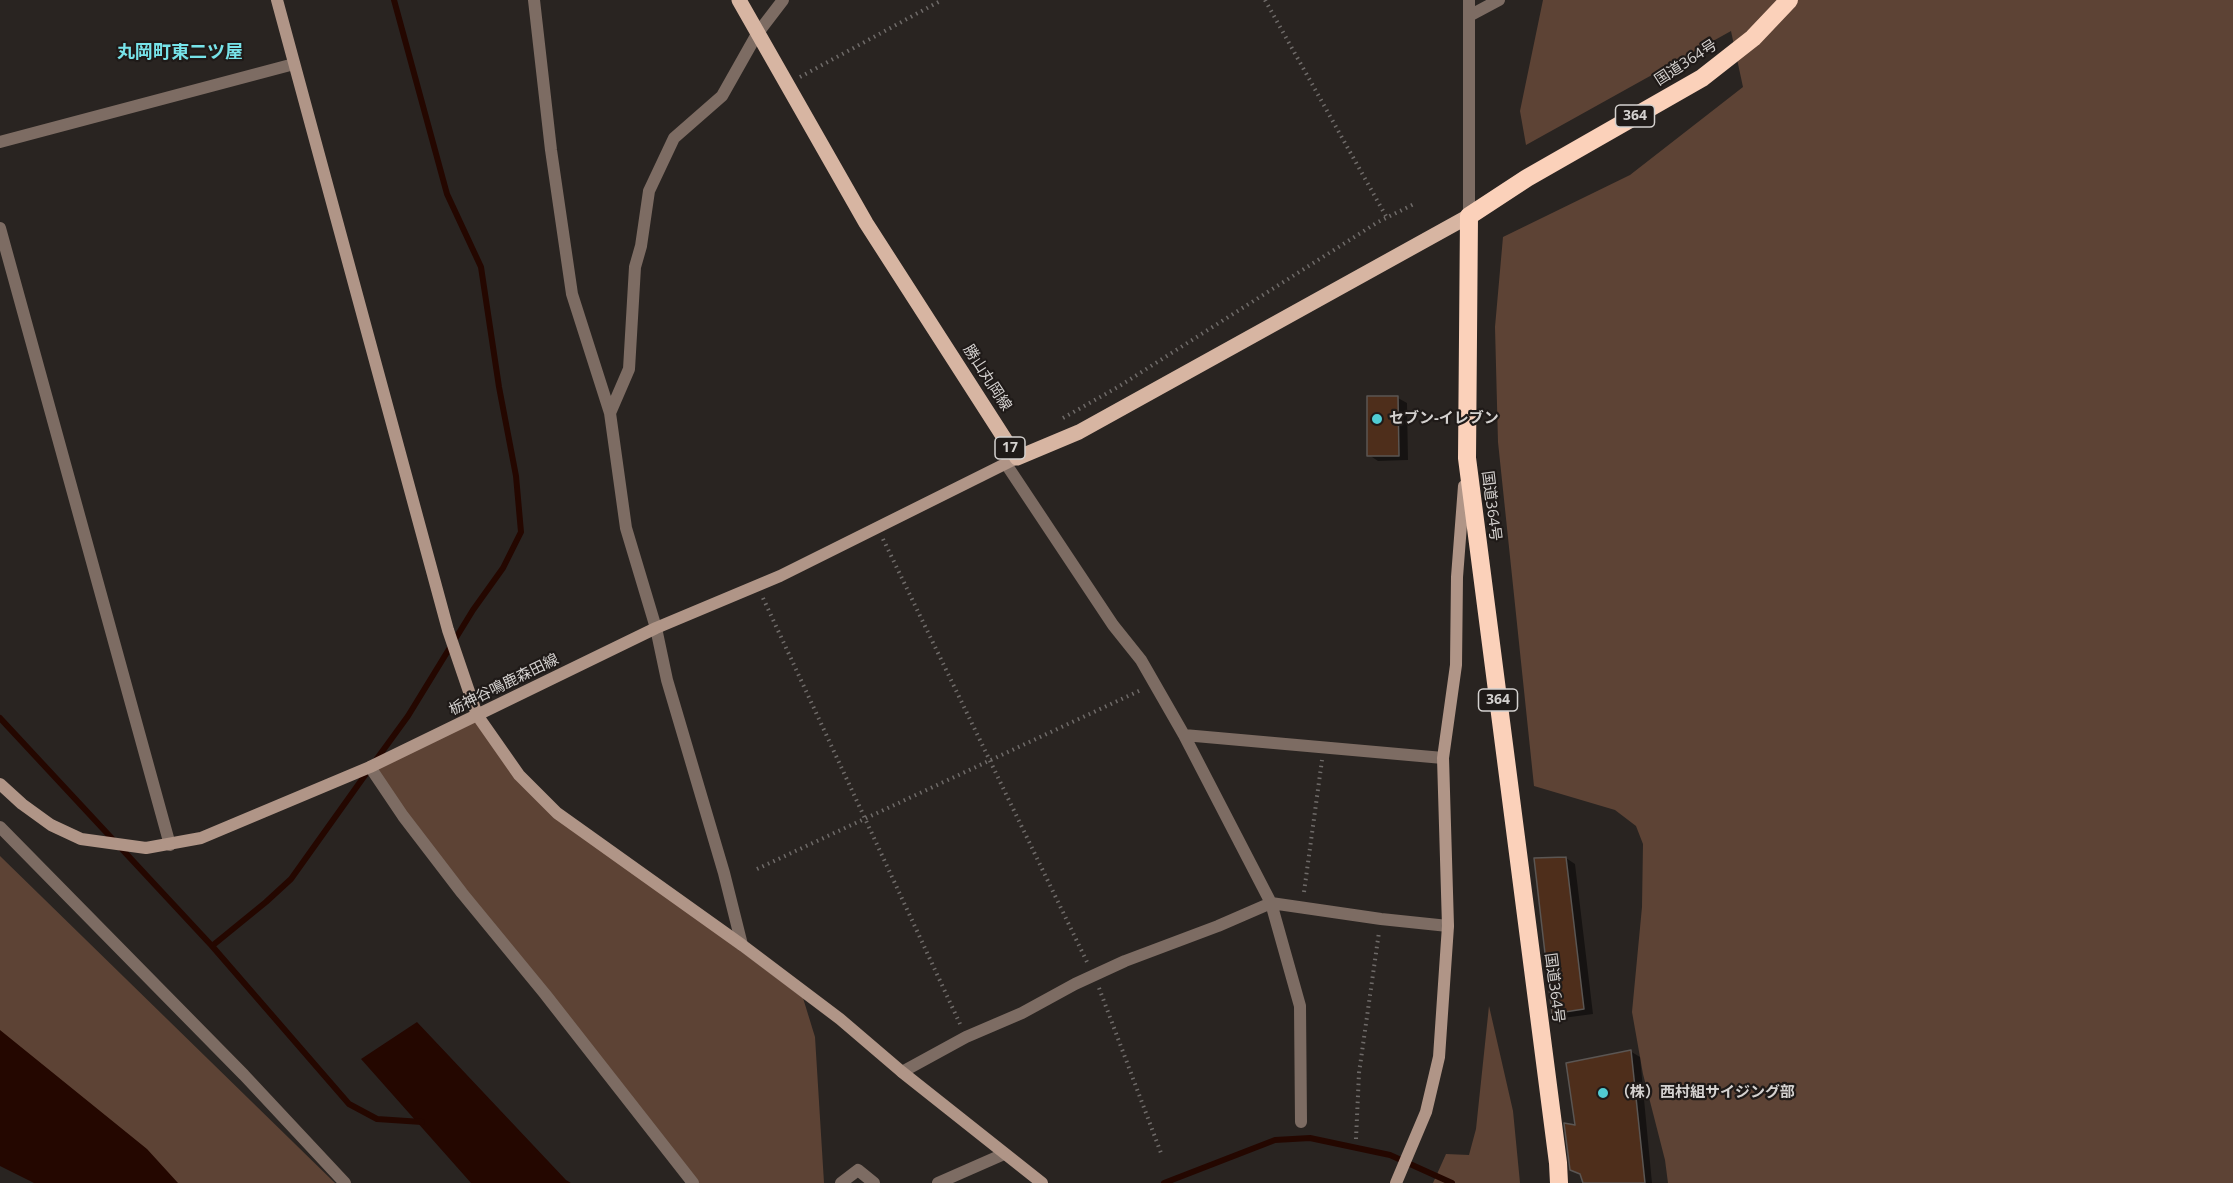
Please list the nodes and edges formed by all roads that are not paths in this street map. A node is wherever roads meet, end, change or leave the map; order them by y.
1 (276, 0) edge
2 (534, 0) edge
3 (739, 0) edge
4 (783, 0) edge
5 (1469, 0) edge
6 (1499, 0) edge
7 (1789, 0) edge
8 (1469, 16) junction
9 (758, 34) junction
10 (294, 64) junction
11 (0, 142) edge
12 (1469, 216) junction
13 (0, 228) edge
14 (610, 413) junction
15 (1467, 458) junction
16 (1011, 461) junction
17 (656, 628) junction
18 (477, 714) junction
19 (1184, 735) junction
20 (1443, 758) junction
21 (370, 767) junction
22 (0, 784) edge
23 (0, 827) edge
24 (170, 844) junction
25 (1271, 903) junction
26 (1448, 926) junction
27 (742, 945) junction
28 (902, 1072) junction
29 (1301, 1122) dead end
30 (1004, 1154) junction
31 (345, 1183) edge
32 (693, 1183) edge
33 (841, 1183) edge
34 (874, 1183) edge
35 (938, 1183) edge
36 (1042, 1183) edge
37 (1396, 1183) edge
38 (1559, 1183) edge

1 - 10 street
2 - 14 street
3 - 9 main road, 勝山丸岡線 / 17
4 - 9 street
5 - 8 street
6 - 8 street
7 - 12 highway, 国道364号 / 364
8 - 12 street
9 - 14 street
9 - 16 main road, 勝山丸岡線 / 17
10 - 11 street
10 - 18 street
12 - 15 highway, 国道364号 / 364
12 - 16 main road, 17
13 - 24 street
14 - 17 street
15 - 20 street
15 - 38 highway, 国道364号 / 364
16 - 17 street, 栃神谷鳴鹿森田線
16 - 19 street
17 - 18 street, 栃神谷鳴鹿森田線
17 - 27 street
18 - 21 street, 栃神谷鳴鹿森田線
18 - 27 street
19 - 20 street
19 - 25 street
20 - 26 street
21 - 24 street, 栃神谷鳴鹿森田線
21 - 32 street
22 - 24 street, 栃神谷鳴鹿森田線
23 - 31 street
25 - 26 street
25 - 28 street
25 - 29 street
26 - 37 street
27 - 28 street
28 - 30 street
30 - 35 street
30 - 36 street
33 - 34 street

